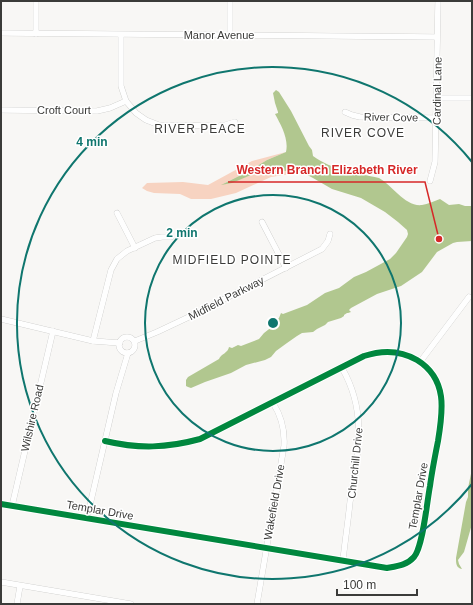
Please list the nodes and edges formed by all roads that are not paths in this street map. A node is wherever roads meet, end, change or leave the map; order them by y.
1 (36, 1) edge
2 (230, 1) edge
3 (438, 1) edge
4 (1, 33) edge
5 (36, 34) junction
6 (121, 35) junction
7 (230, 35) junction
8 (437, 37) junction
9 (437, 98) junction
10 (472, 98) edge
11 (126, 101) junction
12 (1, 110) edge
13 (345, 112) dead end
14 (436, 118) junction
15 (235, 122) dead end
16 (430, 181) dead end
17 (117, 213) dead end
18 (262, 222) dead end
19 (330, 234) dead end
20 (171, 237) dead end
21 (135, 248) junction
22 (286, 268) junction
23 (469, 297) dead end
24 (1, 319) edge
25 (53, 331) junction
26 (94, 341) junction
27 (135, 341) junction
28 (120, 343) junction
29 (128, 353) junction
30 (420, 362) junction
31 (342, 368) junction
32 (273, 403) junction
33 (105, 441) junction
34 (1, 504) edge
35 (12, 506) junction
36 (87, 518) junction
37 (266, 548) junction
38 (343, 560) junction
39 (1, 582) edge
40 (20, 586) junction
41 (17, 604) edge
42 (128, 604) edge
43 (257, 604) edge

1 - 5 street
2 - 7 street
3 - 8 street, Cardinal Lane
4 - 5 street, Manor Avenue
5 - 6 street, Manor Avenue
6 - 7 street, Manor Avenue
6 - 11 street
7 - 8 street, Manor Avenue
8 - 9 street, Cardinal Lane
9 - 10 street
9 - 14 street, Cardinal Lane
11 - 12 street, Croft Court
11 - 15 street
13 - 14 street, River Cove
14 - 16 street, Cardinal Lane
17 - 21 street
18 - 22 street
19 - 22 street, Midfield Parkway
20 - 21 street
21 - 26 street
22 - 27 street, Midfield Parkway
23 - 30 street
24 - 25 street
25 - 26 street
25 - 35 street, Wilshire Road
26 - 28 street
27 - 28 street
27 - 29 street
28 - 29 street
29 - 33 street
30 - 31 street, Templar Drive
30 - 38 street, Templar Drive
31 - 32 street, Templar Drive
31 - 38 street, Churchill Drive
32 - 33 street, Templar Drive
32 - 37 street, Wakefield Drive
33 - 36 street
34 - 35 street, Templar Drive
35 - 36 street, Templar Drive
36 - 37 street, Templar Drive
37 - 38 street, Templar Drive
37 - 43 street, Wakefield Drive
39 - 40 street
40 - 41 street
40 - 42 street

